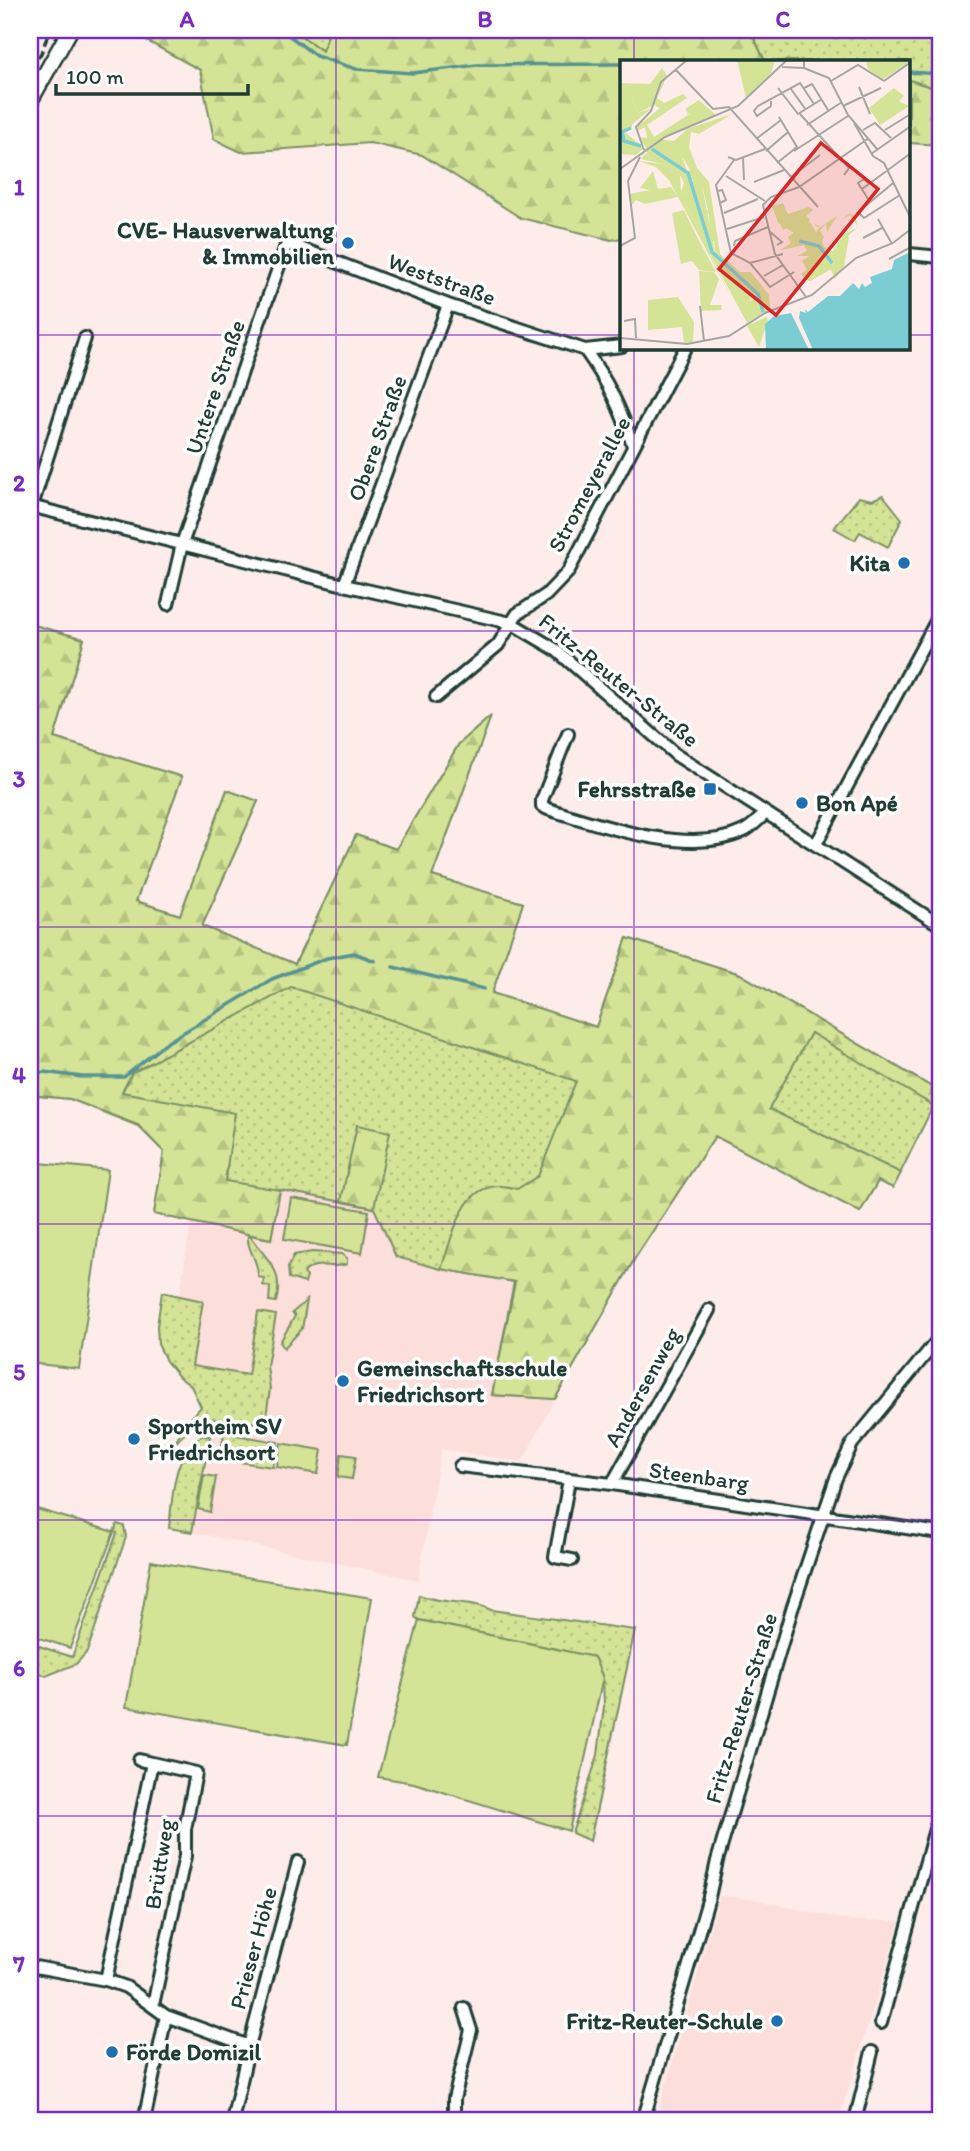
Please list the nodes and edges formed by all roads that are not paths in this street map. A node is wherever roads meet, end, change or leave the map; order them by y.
1 (70, 30) edge
2 (30, 101) edge
3 (286, 243) joint
4 (911, 254) edge
5 (940, 257) edge
6 (448, 305) junction
7 (85, 338) dead end
8 (620, 346) edge
9 (585, 350) junction
10 (684, 350) edge
11 (633, 446) junction
12 (31, 506) edge
13 (182, 544) junction
14 (344, 584) junction
15 (168, 604) dead end
16 (940, 614) edge
17 (511, 623) junction
18 (436, 697) dead end
19 (568, 734) dead end
20 (765, 814) junction
21 (816, 844) junction
22 (939, 922) edge
23 (709, 1310) dead end
24 (940, 1337) edge
25 (460, 1466) dead end
26 (569, 1480) junction
27 (612, 1484) junction
28 (823, 1514) junction
29 (940, 1533) edge
30 (572, 1560) dead end
31 (139, 1760) dead end
32 (152, 1763) junction
33 (940, 1811) edge
34 (298, 1862) dead end
35 (30, 1966) edge
36 (106, 1980) junction
37 (153, 2005) junction
38 (464, 2008) dead end
39 (166, 2016) junction
40 (881, 2023) dead end
41 (249, 2046) junction
42 (872, 2052) dead end
43 (144, 2121) edge
44 (232, 2121) edge
45 (458, 2121) edge
46 (643, 2121) edge
47 (855, 2121) edge

1 - 2 street
3 - 6 street, Weststraße
3 - 13 street, Untere Straße
4 - 5 street
6 - 9 street, Weststraße
6 - 14 street, Obere Straße
7 - 12 street
8 - 9 street, Weststraße
9 - 11 street
10 - 11 street, Stromeyerallee
11 - 17 street, Stromeyerallee
12 - 13 street, Fritz-Reuter-Straße
13 - 14 street, Fritz-Reuter-Straße
13 - 15 street, Untere Straße
14 - 17 street, Fritz-Reuter-Straße
16 - 21 street
17 - 18 street, Stromeyerallee
17 - 20 street, Fritz-Reuter-Straße
19 - 20 street
20 - 21 street, Fritz-Reuter-Straße
21 - 22 street, Fritz-Reuter-Straße
23 - 27 street, Andersenweg
24 - 28 street, Fritz-Reuter-Straße
25 - 26 street, Steenbarg
26 - 27 street, Steenbarg
26 - 30 street
27 - 28 street, Steenbarg
28 - 29 street, Steenbarg
28 - 46 street, Fritz-Reuter-Straße
31 - 32 street, Brüttweg
32 - 36 street, Brüttweg
32 - 37 street, Brüttweg
33 - 40 street
34 - 41 street, Prieser Höhe
35 - 36 street
36 - 37 street
37 - 39 street
38 - 45 street
39 - 41 street
39 - 43 street
41 - 44 street, Prieser Höhe
42 - 47 street

